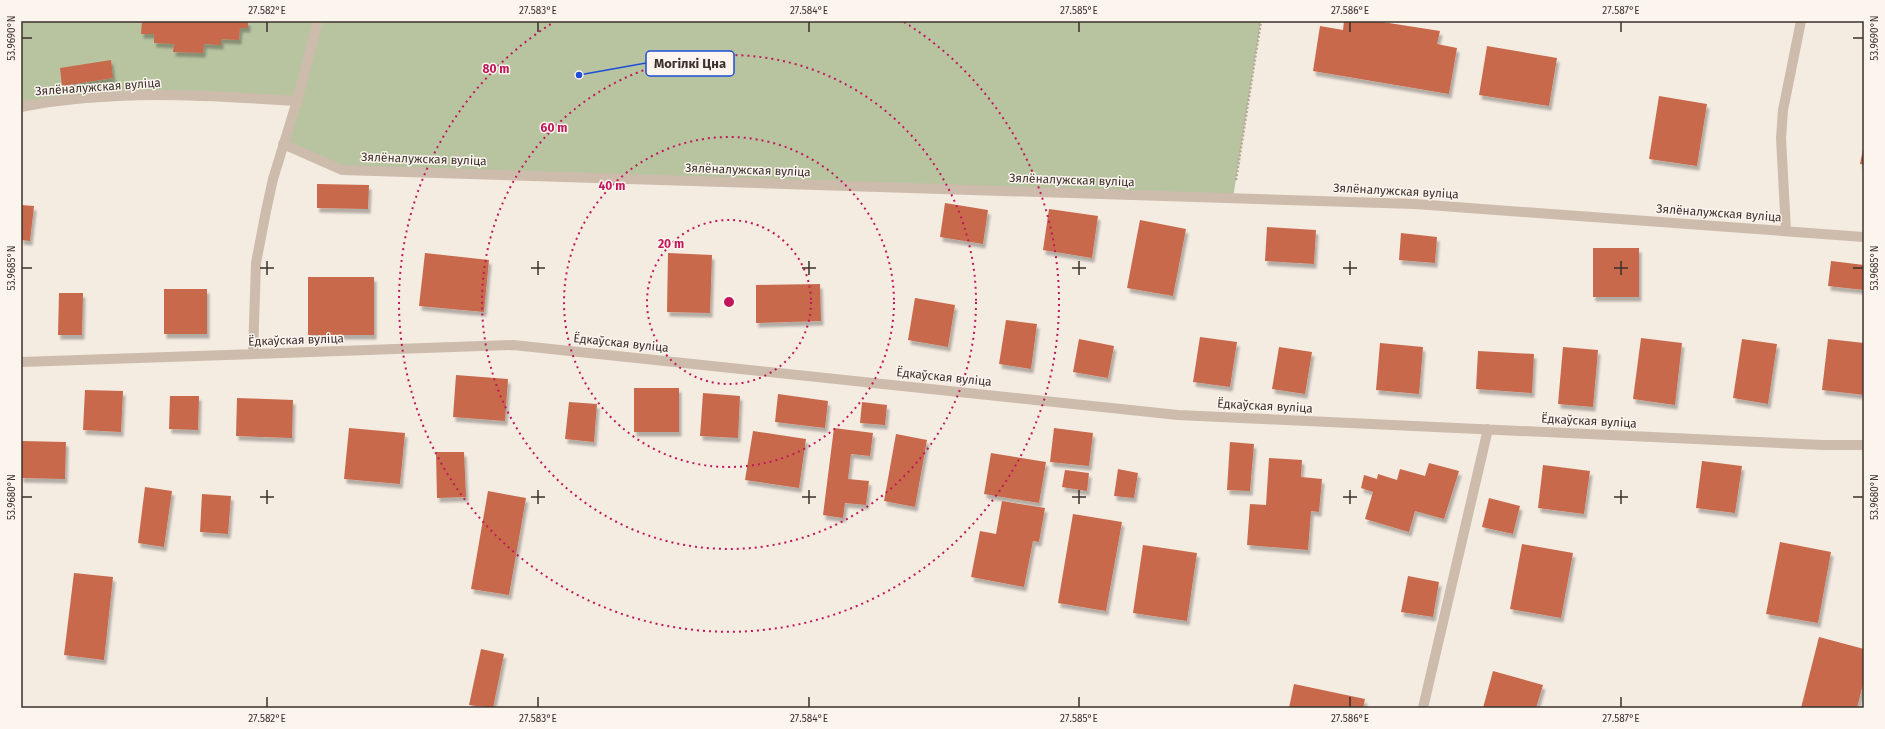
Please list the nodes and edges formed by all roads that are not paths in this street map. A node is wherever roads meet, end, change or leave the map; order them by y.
1 (318, 21) edge
2 (1801, 21) edge
3 (297, 101) junction
4 (21, 107) edge
5 (283, 144) junction
6 (1786, 231) junction
7 (1864, 237) edge
8 (253, 354) junction
9 (21, 362) edge
10 (1488, 429) junction
11 (1864, 444) edge
12 (1423, 708) edge

1 - 3 street
2 - 6 street
3 - 4 street, Зялёналужская вуліца
3 - 5 street
5 - 6 street, Зялёналужская вуліца
5 - 8 street
6 - 7 street, Зялёналужская вуліца
8 - 9 street, Ёдкаўская вуліца
8 - 10 street, Ёдкаўская вуліца
10 - 11 street, Ёдкаўская вуліца
10 - 12 street

